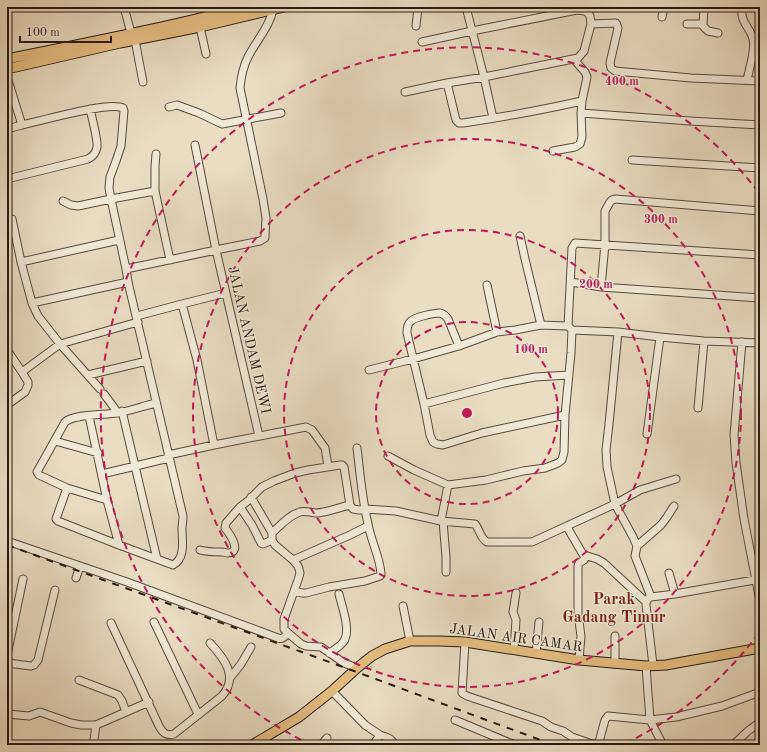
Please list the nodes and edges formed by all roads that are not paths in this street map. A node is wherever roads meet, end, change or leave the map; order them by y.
1 (124, 7) edge
2 (245, 7) edge
3 (284, 7) edge
4 (418, 7) edge
5 (466, 7) edge
6 (664, 7) edge
7 (704, 7) edge
8 (742, 7) edge
9 (273, 10) junction
10 (662, 17) dead end
11 (212, 20) junction
12 (592, 24) junction
13 (687, 24) dead end
14 (703, 24) junction
15 (416, 26) dead end
16 (200, 27) junction
17 (472, 31) junction
18 (718, 34) dead end
19 (133, 37) junction
20 (422, 42) dead end
21 (77, 49) junction
22 (206, 54) dead end
23 (7, 59) edge
24 (574, 59) junction
25 (7, 69) edge
26 (7, 77) edge
27 (484, 77) junction
28 (747, 80) junction
29 (760, 81) edge
30 (143, 82) dead end
31 (447, 83) junction
32 (405, 92) dead end
33 (582, 101) junction
34 (169, 107) dead end
35 (90, 110) junction
36 (281, 113) dead end
37 (581, 114) junction
38 (493, 118) junction
39 (247, 120) junction
40 (22, 125) junction
41 (760, 125) edge
42 (7, 129) edge
43 (195, 145) dead end
44 (553, 151) dead end
45 (156, 154) dead end
46 (632, 160) dead end
47 (760, 168) edge
48 (7, 179) edge
49 (155, 191) junction
50 (111, 199) junction
51 (63, 201) dead end
52 (760, 211) edge
53 (12, 219) dead end
54 (520, 236) dead end
55 (119, 240) junction
56 (605, 244) junction
57 (216, 250) junction
58 (760, 255) edge
59 (170, 260) junction
60 (22, 262) junction
61 (126, 269) junction
62 (128, 282) junction
63 (571, 282) junction
64 (487, 285) dead end
65 (601, 287) junction
66 (226, 293) junction
67 (760, 298) edge
68 (32, 303) junction
69 (182, 304) junction
70 (137, 319) junction
71 (541, 325) junction
72 (570, 328) junction
73 (497, 332) junction
74 (618, 332) junction
75 (660, 337) junction
76 (704, 341) junction
77 (742, 342) junction
78 (760, 343) edge
79 (60, 344) junction
80 (459, 346) junction
81 (8, 354) edge
82 (413, 359) junction
83 (147, 361) junction
84 (369, 370) dead end
85 (22, 372) junction
86 (88, 375) junction
87 (569, 375) junction
88 (156, 403) junction
89 (424, 404) junction
90 (7, 405) edge
91 (698, 408) dead end
92 (120, 412) junction
93 (565, 415) junction
94 (89, 416) junction
95 (648, 434) dead end
96 (259, 436) junction
97 (55, 441) junction
98 (214, 445) junction
99 (357, 448) dead end
100 (98, 453) junction
101 (388, 456) dead end
102 (168, 457) junction
103 (135, 466) junction
104 (328, 466) junction
105 (102, 474) junction
106 (676, 479) dead end
107 (448, 485) junction
108 (67, 488) junction
109 (251, 497) junction
110 (107, 500) junction
111 (615, 504) junction
112 (350, 505) junction
113 (674, 506) dead end
114 (240, 507) junction
115 (365, 509) junction
116 (442, 521) junction
117 (368, 526) junction
118 (567, 526) junction
119 (272, 537) junction
120 (7, 541) edge
121 (119, 545) junction
122 (637, 546) junction
123 (200, 550) dead end
124 (584, 555) junction
125 (157, 559) junction
126 (293, 560) junction
127 (80, 566) junction
128 (446, 572) dead end
129 (669, 574) dead end
130 (76, 578) dead end
131 (23, 579) dead end
132 (758, 579) edge
133 (55, 590) dead end
134 (294, 591) junction
135 (516, 593) dead end
136 (339, 594) dead end
137 (675, 594) junction
138 (649, 600) junction
139 (760, 601) edge
140 (403, 606) dead end
141 (154, 622) dead end
142 (539, 622) dead end
143 (10, 623) edge
144 (111, 623) dead end
145 (288, 634) junction
146 (616, 636) dead end
147 (410, 641) junction
148 (464, 642) junction
149 (210, 643) dead end
150 (252, 647) dead end
151 (760, 648) edge
152 (514, 649) junction
153 (329, 653) junction
154 (536, 653) junction
155 (7, 655) edge
156 (579, 660) junction
157 (7, 663) edge
158 (615, 664) junction
159 (650, 666) junction
160 (357, 668) junction
161 (230, 678) junction
162 (79, 680) dead end
163 (332, 691) junction
164 (760, 692) edge
165 (148, 702) junction
166 (126, 712) junction
167 (7, 714) edge
168 (198, 714) junction
169 (455, 720) dead end
170 (650, 720) junction
171 (760, 722) edge
172 (96, 725) junction
173 (380, 736) junction
174 (327, 738) dead end
175 (92, 745) edge
176 (252, 745) edge
177 (321, 745) edge
178 (373, 745) edge
179 (396, 745) edge
180 (512, 745) edge
181 (663, 745) edge
182 (733, 745) edge

1 - 19 street
2 - 11 main road
3 - 9 main road
4 - 15 street
5 - 17 street
6 - 10 street
7 - 14 street
8 - 28 street
9 - 11 main road
9 - 39 street, JALAN ANDAM DEWI
11 - 16 main road
11 - 19 main road
12 - 17 street
12 - 24 street
12 - 28 street
13 - 14 street
14 - 18 street
16 - 19 main road
16 - 22 street
17 - 20 street
17 - 27 street
19 - 21 main road
19 - 30 street
21 - 23 main road
21 - 25 main road
24 - 27 street
24 - 33 street
26 - 40 street
27 - 31 street
27 - 38 street
28 - 29 street
31 - 32 street
31 - 38 street
33 - 37 street
33 - 38 street
34 - 39 street
35 - 40 street
35 - 48 street
35 - 50 street
36 - 39 street
37 - 41 street
37 - 44 street
39 - 57 street, JALAN ANDAM DEWI
40 - 42 street
43 - 57 street
45 - 49 street
46 - 47 street
49 - 50 street
49 - 59 street
50 - 51 street
50 - 55 street
52 - 56 street
53 - 60 street
54 - 71 street
55 - 60 street
55 - 61 street
56 - 58 street
56 - 63 street
56 - 65 street
57 - 59 street, JALAN ANDAM DEWI
57 - 66 street, JALAN ANDAM DEWI
59 - 61 street, JALAN ANDAM DEWI
60 - 68 street
61 - 62 street
62 - 68 street
62 - 70 street
63 - 65 street
63 - 72 street
64 - 73 street
65 - 67 street
66 - 69 street
66 - 96 street, JALAN ANDAM DEWI
68 - 79 street
69 - 70 street
69 - 98 street
70 - 79 street
70 - 83 street
71 - 72 street
71 - 73 street
72 - 74 street
72 - 87 street
73 - 80 street
74 - 75 street
74 - 111 street
75 - 76 street
75 - 95 street
76 - 77 street
76 - 91 street
77 - 78 street
77 - 132 street
79 - 85 street
79 - 86 street
80 - 82 street
80 - 82 street
81 - 85 street
82 - 84 street
82 - 89 street
83 - 86 street
83 - 88 street
85 - 90 street
86 - 92 street
87 - 89 street
87 - 93 street
88 - 92 street
88 - 102 street
89 - 93 street
92 - 94 street
92 - 103 street
93 - 107 street
94 - 97 street
94 - 100 street
96 - 98 street
96 - 104 street
97 - 100 street
97 - 108 street
98 - 102 street
99 - 115 street
100 - 105 street
101 - 107 street
102 - 103 street
102 - 125 street
103 - 105 street
103 - 125 street
104 - 109 street
104 - 112 street
105 - 110 street
106 - 111 street
107 - 116 street
108 - 110 street
108 - 121 street
109 - 114 street
109 - 119 street
110 - 121 street
111 - 118 street
111 - 122 street
112 - 115 street
112 - 119 street
113 - 122 street
114 - 119 street
114 - 123 street
115 - 116 street
115 - 117 street
116 - 118 street
116 - 128 street
117 - 126 street
117 - 134 street
118 - 124 street
119 - 126 street
120 - 127 street
121 - 125 street
122 - 138 street
124 - 138 street
124 - 156 street
126 - 134 street
127 - 130 street
127 - 145 street
129 - 137 street
131 - 143 street
132 - 137 street
132 - 139 street
133 - 157 street
134 - 145 street
135 - 152 street
136 - 153 street
137 - 138 street
138 - 159 street
140 - 147 street
141 - 168 street
142 - 154 street
143 - 155 street
144 - 165 street
145 - 153 street
146 - 158 street
147 - 148 main road, JALAN AIR CAMAR
147 - 160 main road, JALAN AIR CAMAR
148 - 152 main road, JALAN AIR CAMAR
148 - 170 street
149 - 161 street
150 - 161 street
151 - 159 main road, JALAN AIR CAMAR
152 - 154 main road, JALAN AIR CAMAR
153 - 160 street
154 - 156 main road, JALAN AIR CAMAR
156 - 158 main road, JALAN AIR CAMAR
158 - 159 main road, JALAN AIR CAMAR
159 - 170 street
160 - 163 main road, JALAN AIR CAMAR
161 - 168 street
162 - 166 street
163 - 173 street
163 - 176 main road, JALAN AIR CAMAR
164 - 170 street
165 - 166 street
165 - 168 street
166 - 172 street
167 - 172 street
169 - 180 street
170 - 181 street
171 - 182 street
172 - 175 street
173 - 178 street
173 - 179 street
174 - 177 street

